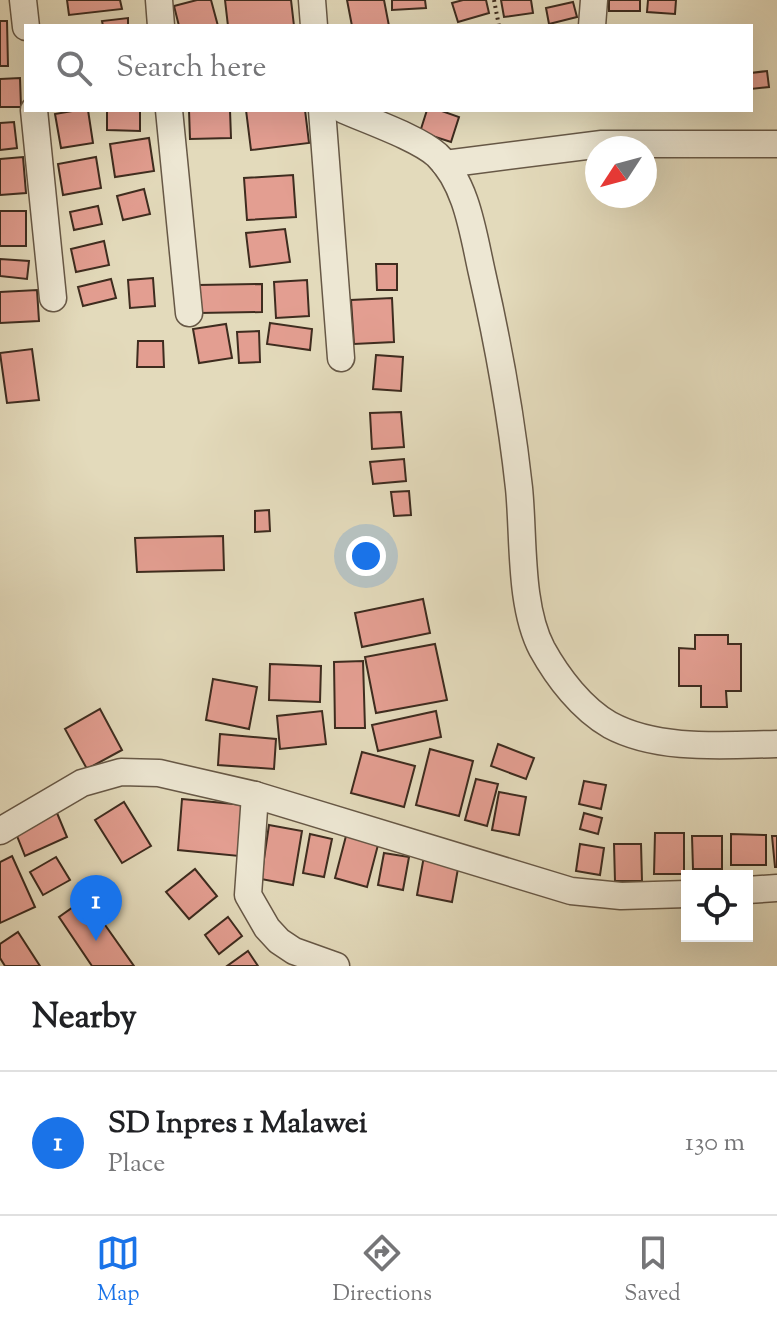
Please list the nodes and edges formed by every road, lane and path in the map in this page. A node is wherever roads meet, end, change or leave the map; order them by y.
1 (23, 0) edge
2 (159, 0) edge
3 (312, 0) edge
4 (494, 0) edge
5 (594, 0) edge
6 (26, 24) edge
7 (161, 24) edge
8 (314, 24) edge
9 (499, 24) edge
10 (592, 24) edge
11 (34, 112) edge
12 (169, 112) edge
13 (322, 112) edge
14 (348, 112) edge
15 (777, 144) edge
16 (445, 164) junction
17 (53, 298) dead end
18 (189, 313) dead end
19 (341, 358) dead end
20 (777, 744) edge
21 (255, 795) junction
22 (0, 831) edge
23 (777, 888) edge
24 (753, 890) edge
25 (681, 894) edge
26 (336, 966) edge

1 - 6 street
2 - 7 street
3 - 8 street
4 - 9 path
5 - 10 street
11 - 17 street
12 - 18 street
13 - 19 street
14 - 16 street
15 - 16 street
16 - 20 street
21 - 22 street
21 - 25 street
21 - 26 street
23 - 24 street

